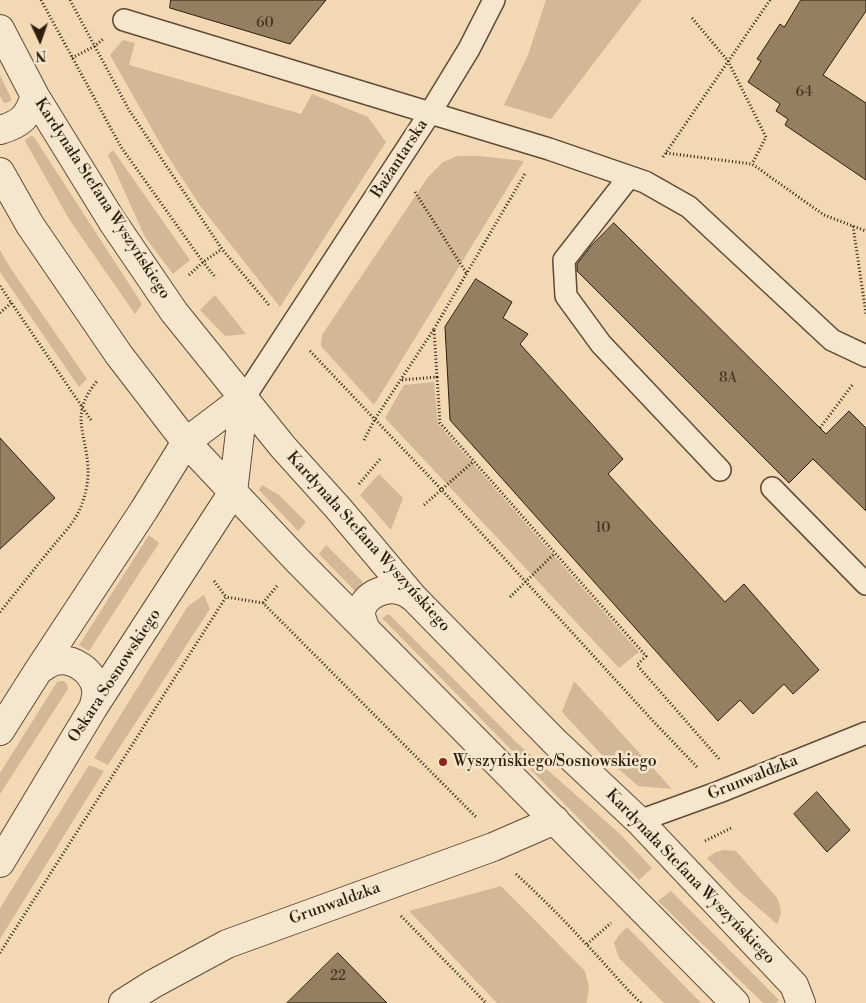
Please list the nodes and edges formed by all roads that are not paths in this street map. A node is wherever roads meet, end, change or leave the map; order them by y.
1 (494, 0) edge
2 (124, 20) road end
3 (0, 29) edge
4 (35, 96) junction
5 (430, 113) junction
6 (0, 130) edge
7 (0, 172) edge
8 (637, 180) junction
9 (866, 356) edge
10 (244, 398) junction
11 (186, 442) junction
12 (720, 470) dead end
13 (772, 488) dead end
14 (233, 492) junction
15 (866, 584) edge
16 (413, 597) junction
17 (365, 628) junction
18 (38, 671) junction
19 (93, 708) junction
20 (0, 731) edge
21 (866, 733) edge
22 (555, 820) junction
23 (640, 821) junction
24 (0, 863) edge
25 (123, 1003) edge
26 (735, 1003) edge
27 (801, 1003) edge

1 - 5 lane
2 - 5 lane, Bażantarska
3 - 4 street, Kardynała Stefana Wyszyńskiego
4 - 6 street
4 - 10 street, Kardynała Stefana Wyszyńskiego
5 - 8 lane
5 - 10 lane, Bażantarska
7 - 11 street
8 - 9 lane
8 - 12 lane
10 - 11 street
10 - 14 street
10 - 16 street, Kardynała Stefana Wyszyńskiego
11 - 14 street
11 - 18 street
13 - 15 lane
14 - 17 street
14 - 19 street, Oskara Sosnowskiego
16 - 17 street
16 - 23 street, Kardynała Stefana Wyszyńskiego
17 - 22 street
18 - 19 street
18 - 20 street
19 - 24 street, Oskara Sosnowskiego
21 - 23 lane, Grunwaldzka
22 - 25 street, Grunwaldzka
22 - 26 street
23 - 27 street, Kardynała Stefana Wyszyńskiego

